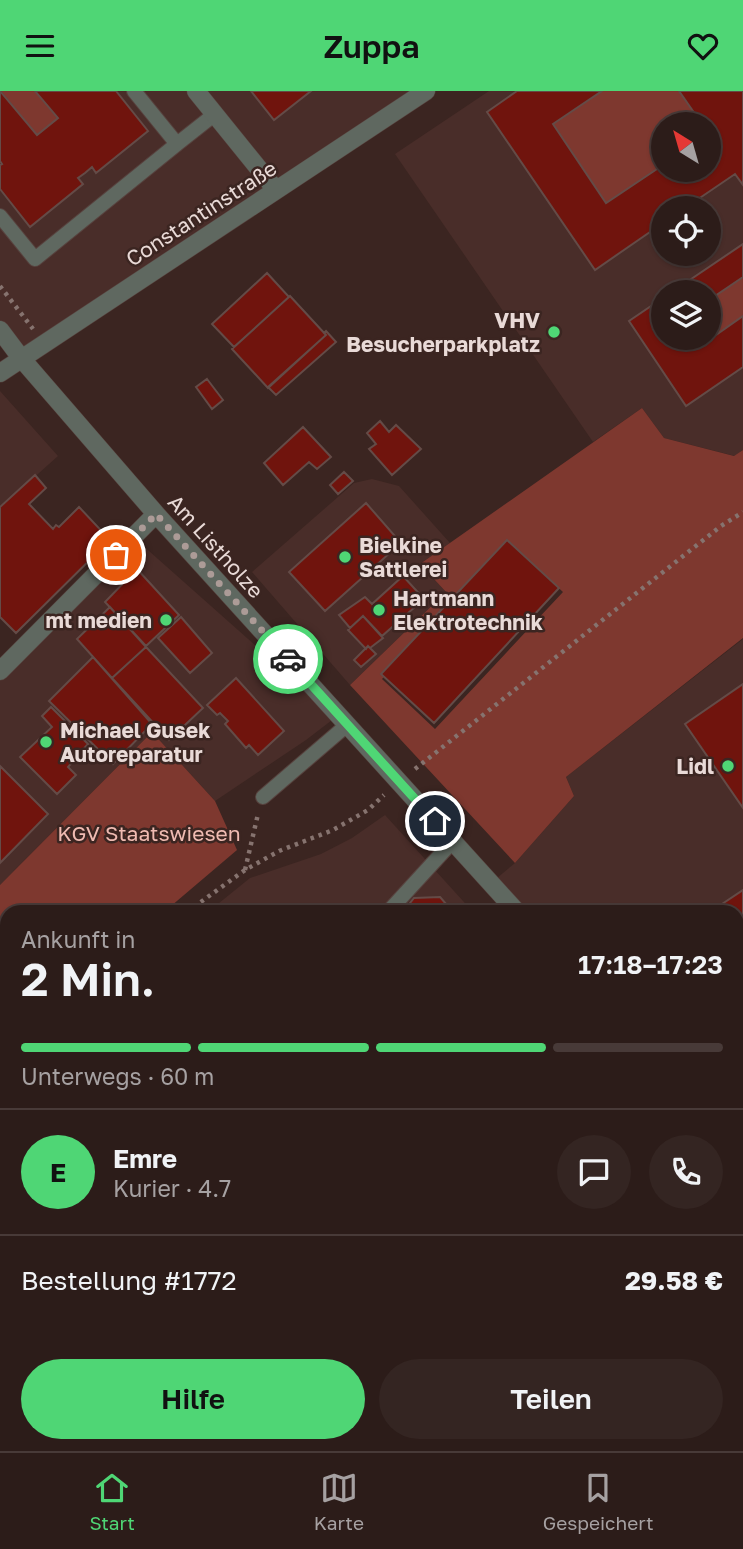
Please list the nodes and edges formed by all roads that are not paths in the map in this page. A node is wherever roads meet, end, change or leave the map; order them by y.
1 (134, 91) edge
2 (196, 91) edge
3 (426, 91) edge
4 (215, 114) junction
5 (177, 144) junction
6 (276, 190) junction
7 (0, 216) edge
8 (0, 330) edge
9 (21, 358) junction
10 (0, 373) edge
11 (156, 514) junction
12 (0, 671) edge
13 (347, 725) junction
14 (263, 797) road end
15 (453, 841) junction
16 (394, 905) edge
17 (511, 905) edge

1 - 5 lane
2 - 4 street
3 - 6 street, Constantinstraße
4 - 5 lane
4 - 6 street
5 - 7 lane
6 - 9 street, Constantinstraße
8 - 9 street, Am Listholze
9 - 10 street, Constantinstraße
9 - 11 street, Am Listholze
11 - 12 street
11 - 13 street, Am Listholze
13 - 14 lane
13 - 15 street, Am Listholze
15 - 16 lane
15 - 17 street, Am Listholze

